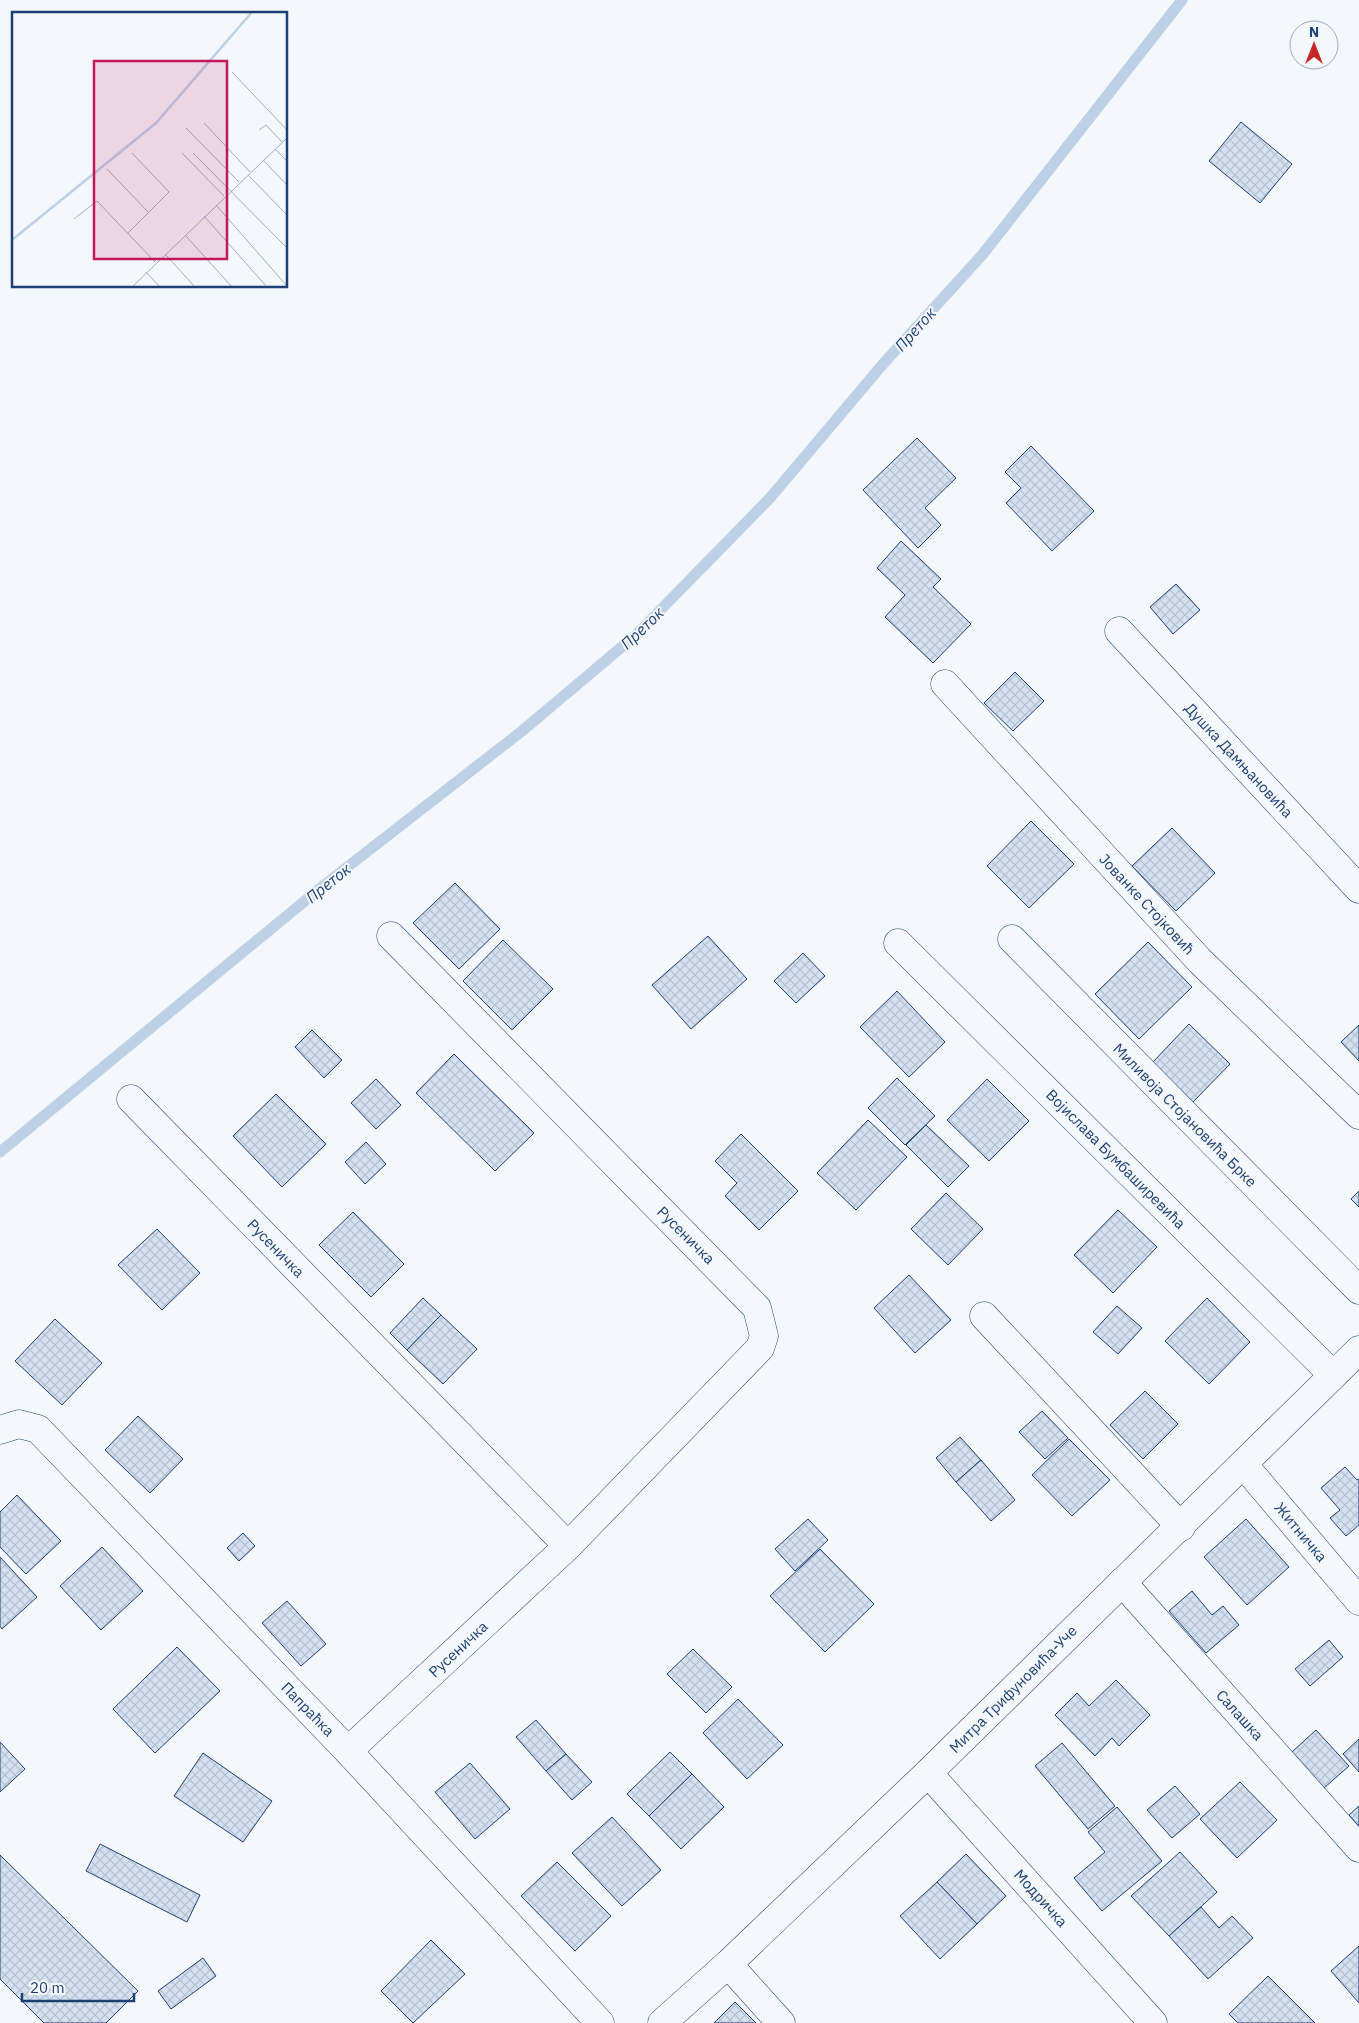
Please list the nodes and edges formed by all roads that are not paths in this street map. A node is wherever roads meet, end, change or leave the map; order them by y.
1 (1119, 631) dead end
2 (945, 684) dead end
3 (1359, 889) edge
4 (391, 936) dead end
5 (1012, 940) dead end
6 (898, 943) dead end
7 (131, 1099) dead end
8 (1359, 1115) edge
9 (1359, 1290) edge
10 (984, 1316) dead end
11 (1359, 1350) edge
12 (1333, 1375) junction
13 (0, 1430) edge
14 (1243, 1464) junction
15 (1180, 1527) junction
16 (568, 1546) junction
17 (1122, 1582) junction
18 (1359, 1600) edge
19 (348, 1751) junction
20 (928, 1773) junction
21 (1359, 1848) edge
22 (728, 1964) junction
23 (600, 2023) edge
24 (662, 2023) edge
25 (781, 2023) edge
26 (1153, 2023) edge

1 - 3 street, Душка Дамњановића
2 - 8 street, Јованке Стојковић
4 - 16 street, Русеничка
5 - 9 street, Миливоја Стојановића Брке
6 - 12 street, Војислава Бумбаширевића
7 - 16 street, Русеничка
10 - 15 street
11 - 12 street, Митра Трифуновића-Уче
12 - 14 street, Митра Трифуновића-Уче
13 - 19 street, Папраћка
14 - 15 street, Митра Трифуновића-Уче
14 - 18 street, Житничка
15 - 17 street, Митра Трифуновића-Уче
16 - 19 street, Русеничка
17 - 20 street, Митра Трифуновића-Уче
17 - 21 street, Салашка
19 - 23 street, Папраћка
20 - 22 street, Митра Трифуновића-Уче
20 - 26 street, Модричка
22 - 24 street, Митра Трифуновића-Уче
22 - 25 street

